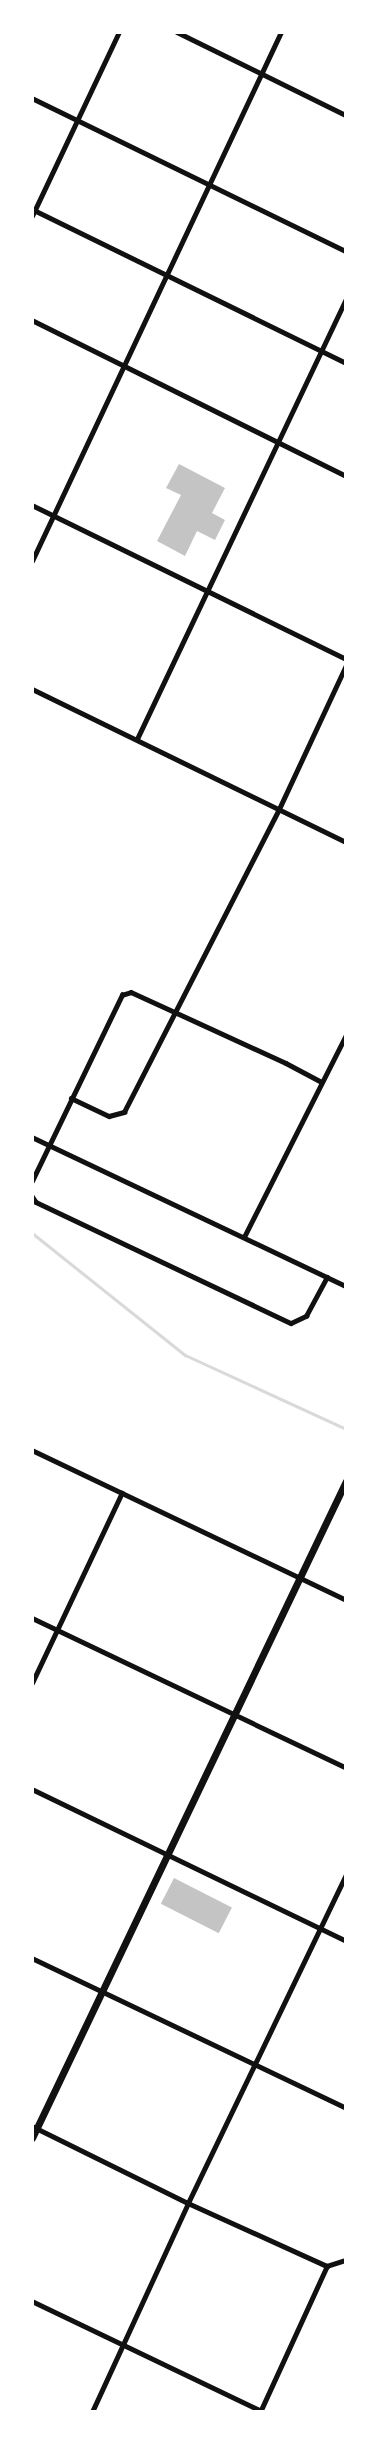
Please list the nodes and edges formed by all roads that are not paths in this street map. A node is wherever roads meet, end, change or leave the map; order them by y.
1 (119, 32) edge
2 (176, 32) edge
3 (281, 32) edge
4 (262, 74) junction
5 (32, 98) edge
6 (346, 115) edge
7 (78, 120) junction
8 (210, 184) junction
9 (34, 209) edge
10 (32, 216) edge
11 (346, 251) edge
12 (167, 276) junction
13 (346, 299) edge
14 (32, 320) edge
15 (321, 351) junction
16 (346, 363) edge
17 (124, 365) junction
18 (277, 443) junction
19 (346, 476) edge
20 (32, 505) edge
21 (54, 515) junction
22 (32, 561) edge
23 (207, 590) junction
24 (346, 659) edge
25 (346, 665) edge
26 (32, 688) edge
27 (136, 740) junction
28 (278, 809) junction
29 (346, 842) edge
30 (176, 1012) junction
31 (346, 1035) edge
32 (320, 1082) junction
33 (72, 1098) junction
34 (32, 1137) edge
35 (49, 1145) junction
36 (32, 1181) edge
37 (32, 1196) edge
38 (244, 1237) junction
39 (326, 1277) junction
40 (346, 1286) edge
41 (32, 1450) edge
42 (346, 1481) edge
43 (122, 1494) junction
44 (300, 1578) junction
45 (346, 1600) edge
46 (32, 1618) edge
47 (58, 1630) junction
48 (32, 1683) edge
49 (234, 1715) junction
50 (346, 1768) edge
51 (32, 1789) edge
52 (167, 1854) junction
53 (346, 1875) edge
54 (320, 1929) junction
55 (346, 1941) edge
56 (32, 1958) edge
57 (102, 1991) junction
58 (253, 2064) junction
59 (346, 2108) edge
60 (35, 2127) edge
61 (32, 2138) edge
62 (188, 2203) junction
63 (346, 2260) edge
64 (327, 2266) junction
65 (32, 2301) edge
66 (124, 2345) junction
67 (262, 2411) edge
68 (92, 2412) edge

1 - 7 street
2 - 4 street
3 - 4 street
4 - 6 street
4 - 8 street
5 - 7 street
7 - 8 street
7 - 9 street
8 - 11 street
8 - 12 street
9 - 10 street
9 - 12 street
12 - 15 street
12 - 17 street
13 - 15 street
14 - 17 street
15 - 16 street
15 - 18 street
17 - 18 street
17 - 21 street
18 - 19 street
18 - 23 street
20 - 21 street
21 - 22 street
21 - 23 street
23 - 24 street
23 - 27 street
25 - 28 street
26 - 27 street
27 - 28 street
28 - 29 street
28 - 30 street
30 - 32 street
30 - 33 street
30 - 33 street
31 - 32 street
32 - 38 street
33 - 35 street
34 - 35 street
35 - 36 street
35 - 38 street
37 - 39 street
38 - 39 street
39 - 40 street
41 - 43 street
42 - 44 main road
43 - 44 street
43 - 47 street
44 - 45 street
44 - 49 main road
46 - 47 street
47 - 48 street
47 - 49 street
49 - 50 street
49 - 52 main road
51 - 52 street
52 - 54 street
52 - 57 main road
53 - 54 street
54 - 55 street
54 - 58 street
56 - 57 street
57 - 58 street
57 - 60 main road
58 - 59 street
58 - 62 street
60 - 61 main road
60 - 62 street
62 - 64 street
62 - 66 street
63 - 64 street
64 - 67 street
65 - 66 street
66 - 67 street
66 - 68 street

